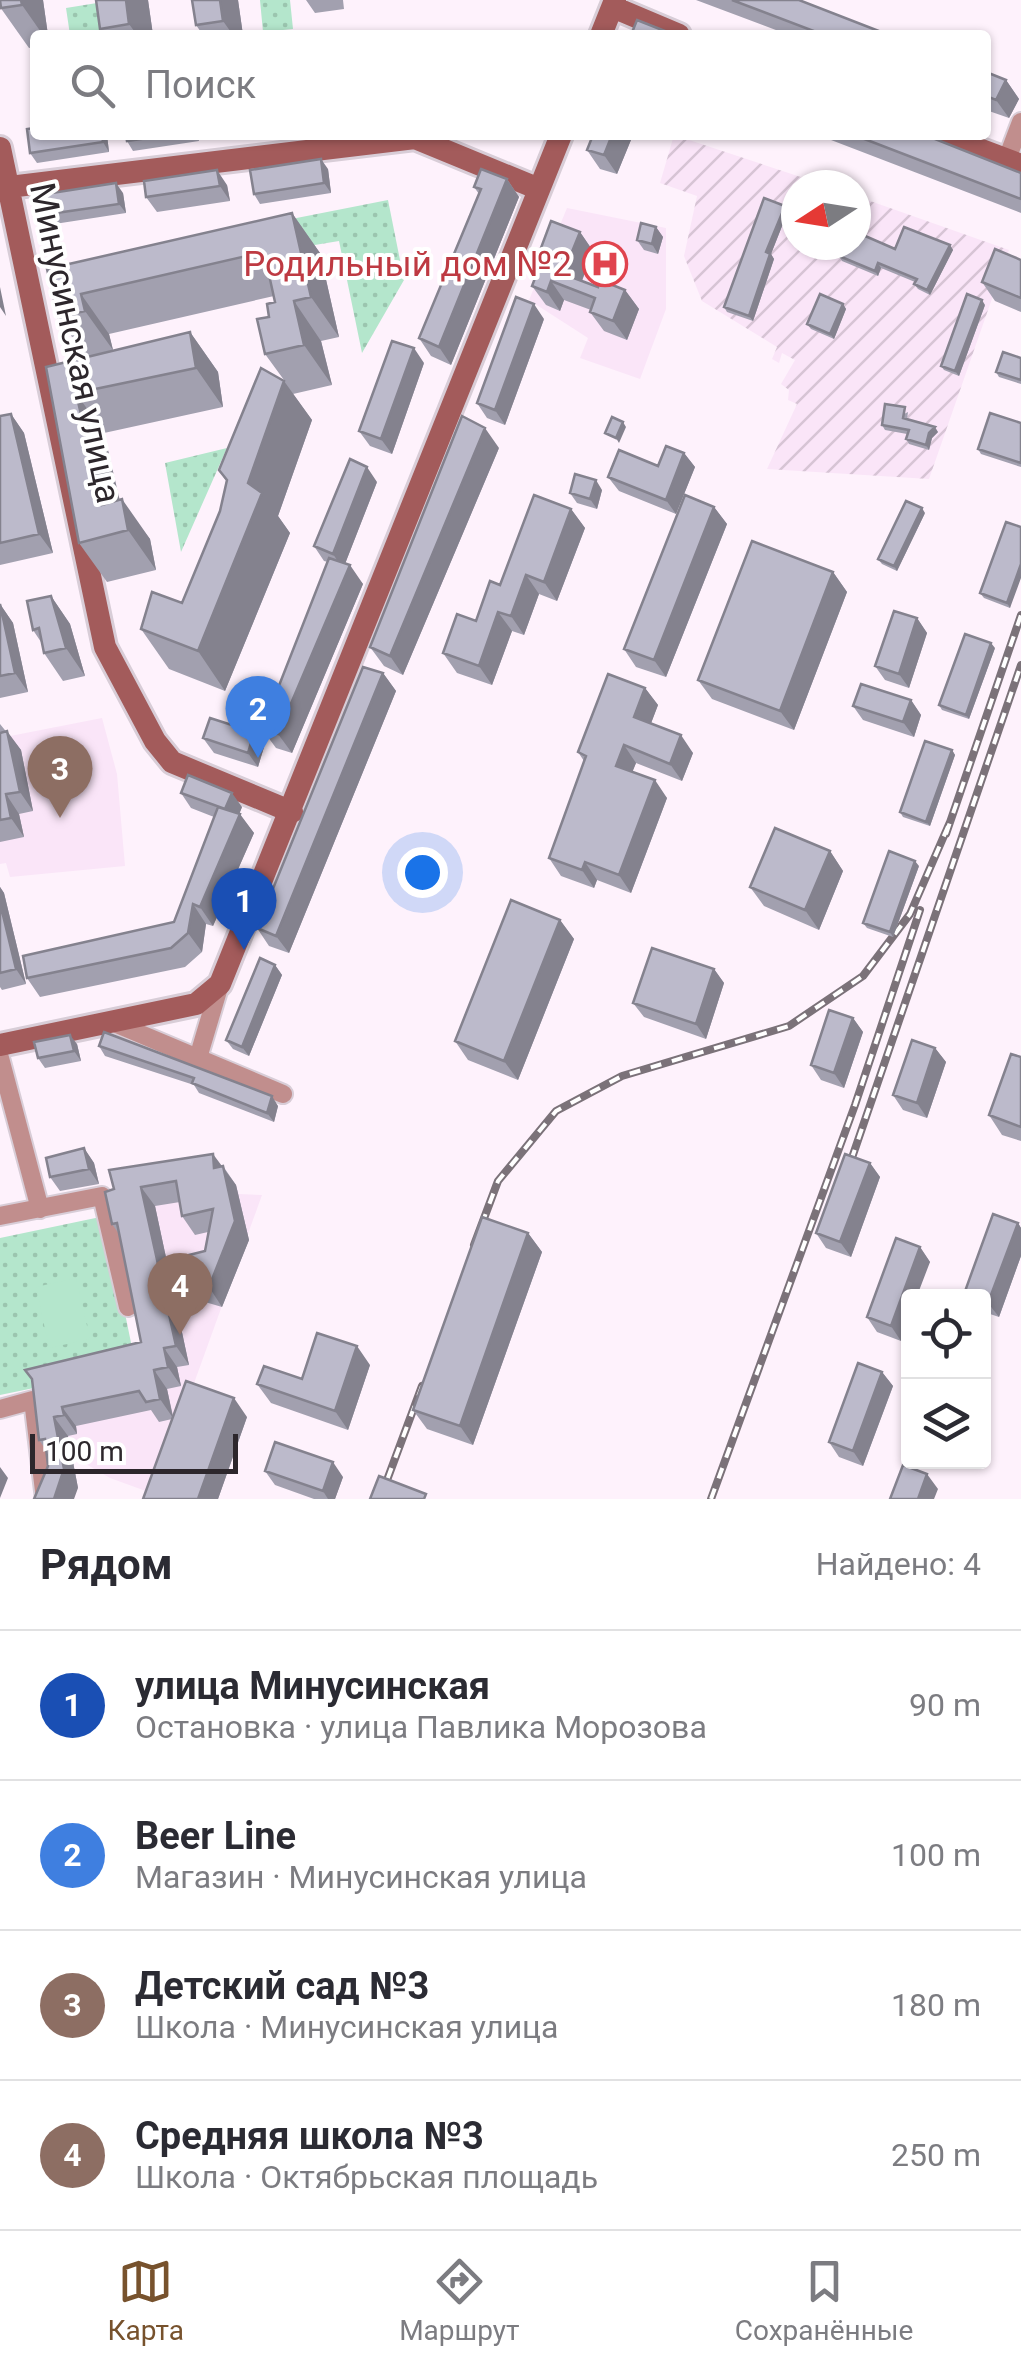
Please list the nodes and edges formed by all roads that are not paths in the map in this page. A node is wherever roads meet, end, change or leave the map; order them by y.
1 (614, 4) edge
2 (604, 30) edge
3 (669, 30) edge
4 (1021, 122) edge
5 (398, 140) edge
6 (420, 140) edge
7 (559, 140) edge
8 (955, 140) edge
9 (0, 148) edge
10 (1014, 162) edge
11 (2, 187) edge
12 (539, 190) junction
13 (292, 812) junction
14 (220, 984) junction
15 (112, 1022) junction
16 (0, 1045) edge
17 (0, 1058) edge
18 (198, 1058) junction
19 (283, 1094) dead end
20 (40, 1209) junction
21 (0, 1216) edge
22 (128, 1307) edge
23 (0, 1409) edge
24 (45, 1499) edge

1 - 2 street
1 - 3 street
4 - 10 street
5 - 11 street
6 - 12 street
7 - 12 street
8 - 10 street
9 - 11 street, Минусинская улица
11 - 13 street, Минусинская улица
12 - 13 street
13 - 14 street
14 - 15 street
14 - 18 street
15 - 16 street
15 - 18 street
17 - 20 street
18 - 19 street
20 - 21 street
20 - 22 street
23 - 24 street

